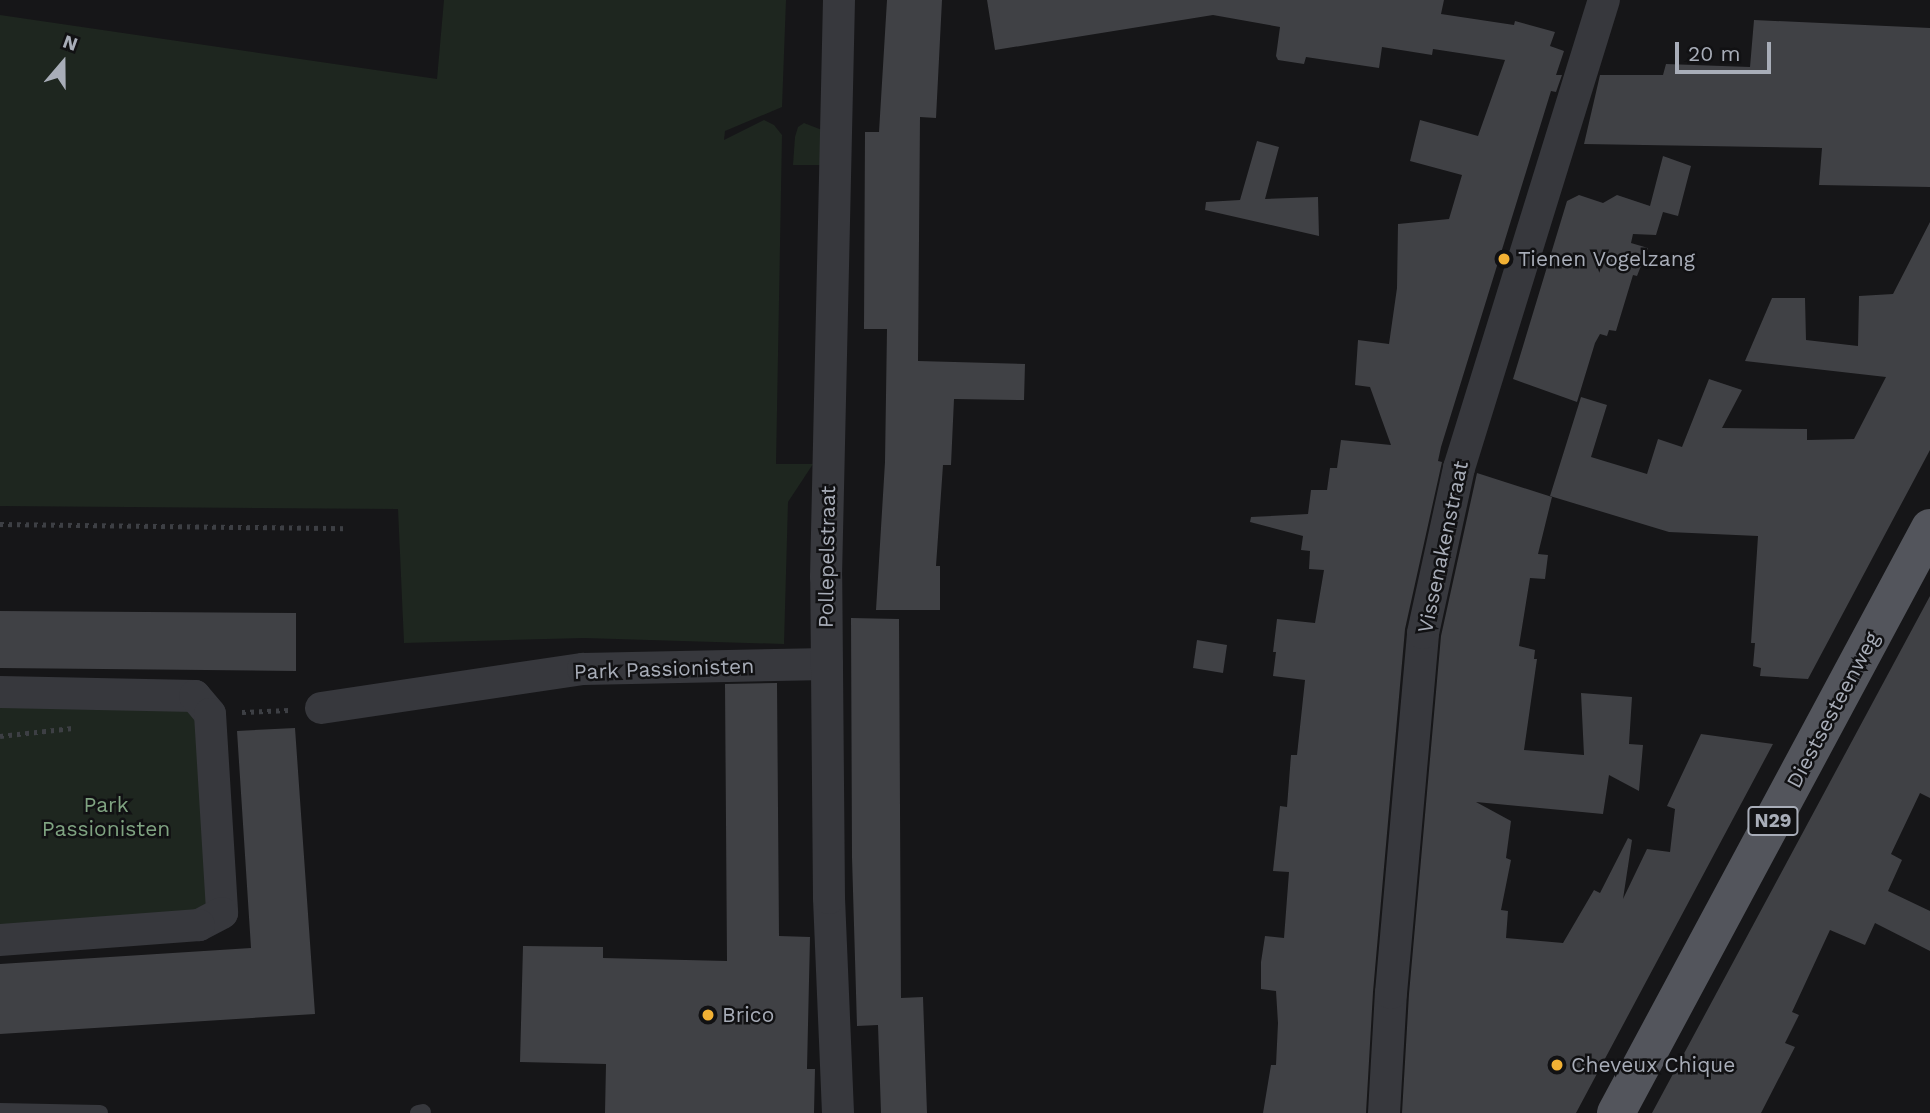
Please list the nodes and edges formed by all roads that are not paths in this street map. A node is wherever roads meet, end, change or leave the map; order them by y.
1 (839, 0) edge
2 (1604, 0) edge
3 (1930, 528) edge
4 (827, 664) junction
5 (0, 692) edge
6 (321, 708) road end
7 (0, 940) edge
8 (0, 1111) edge
9 (423, 1112) edge
10 (100, 1113) edge
11 (418, 1113) edge
12 (838, 1113) edge
13 (1384, 1113) edge
14 (1616, 1113) edge

1 - 4 street, Pollepelstraat
2 - 13 street, Vissenakenstraat
3 - 14 main road, Diestsesteenweg / N29
4 - 6 street, Park Passionisten
4 - 12 street, Pollepelstraat
5 - 7 street
8 - 10 lane
9 - 11 lane

